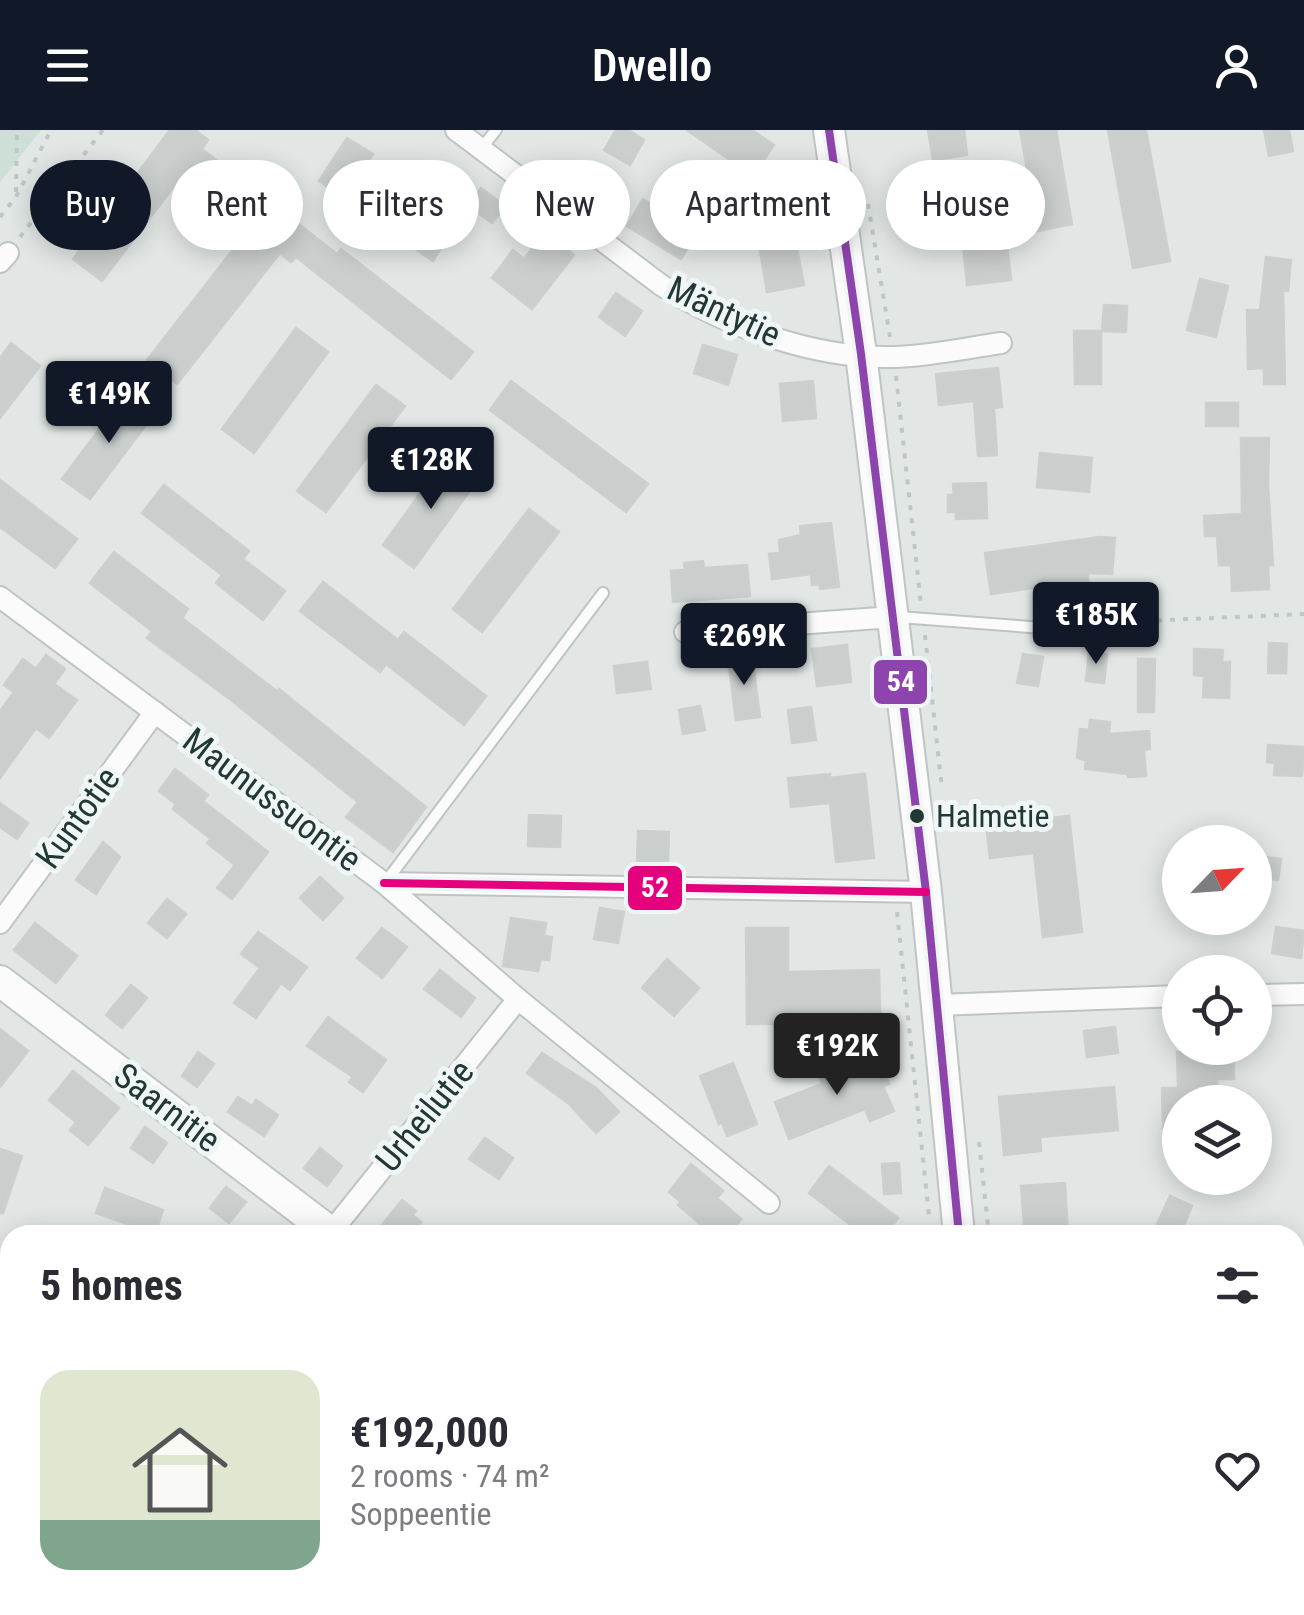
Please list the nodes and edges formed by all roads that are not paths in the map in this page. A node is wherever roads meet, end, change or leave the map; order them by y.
1 (456, 130) edge
2 (496, 130) edge
3 (829, 130) edge
4 (481, 149) junction
5 (1001, 343) dead end
6 (861, 354) junction
7 (603, 592) dead end
8 (0, 596) edge
9 (893, 617) junction
10 (1129, 622) road end
11 (685, 632) dead end
12 (155, 712) junction
13 (384, 883) junction
14 (926, 892) junction
15 (0, 922) edge
16 (0, 981) edge
17 (1304, 994) edge
18 (1272, 995) edge
19 (1162, 997) edge
20 (518, 999) junction
21 (936, 1005) junction
22 (769, 1203) dead end
23 (321, 1225) edge
24 (340, 1225) edge
25 (958, 1225) edge

1 - 4 street, Mäntytie
2 - 4 lane
3 - 6 main road
4 - 6 street, Mäntytie
5 - 6 street, Mäntytie
6 - 9 main road
7 - 13 lane
8 - 12 street, Maunussuontie
9 - 10 lane
9 - 11 street
9 - 14 main road
12 - 13 street, Maunussuontie
12 - 15 street, Kuntotie
13 - 14 street
13 - 20 street, Maunussuontie
14 - 21 main road
16 - 23 main road, Saarnitie
17 - 18 street
19 - 21 street
20 - 22 street, Maunussuontie
20 - 24 street, Urheilutie
21 - 25 main road

